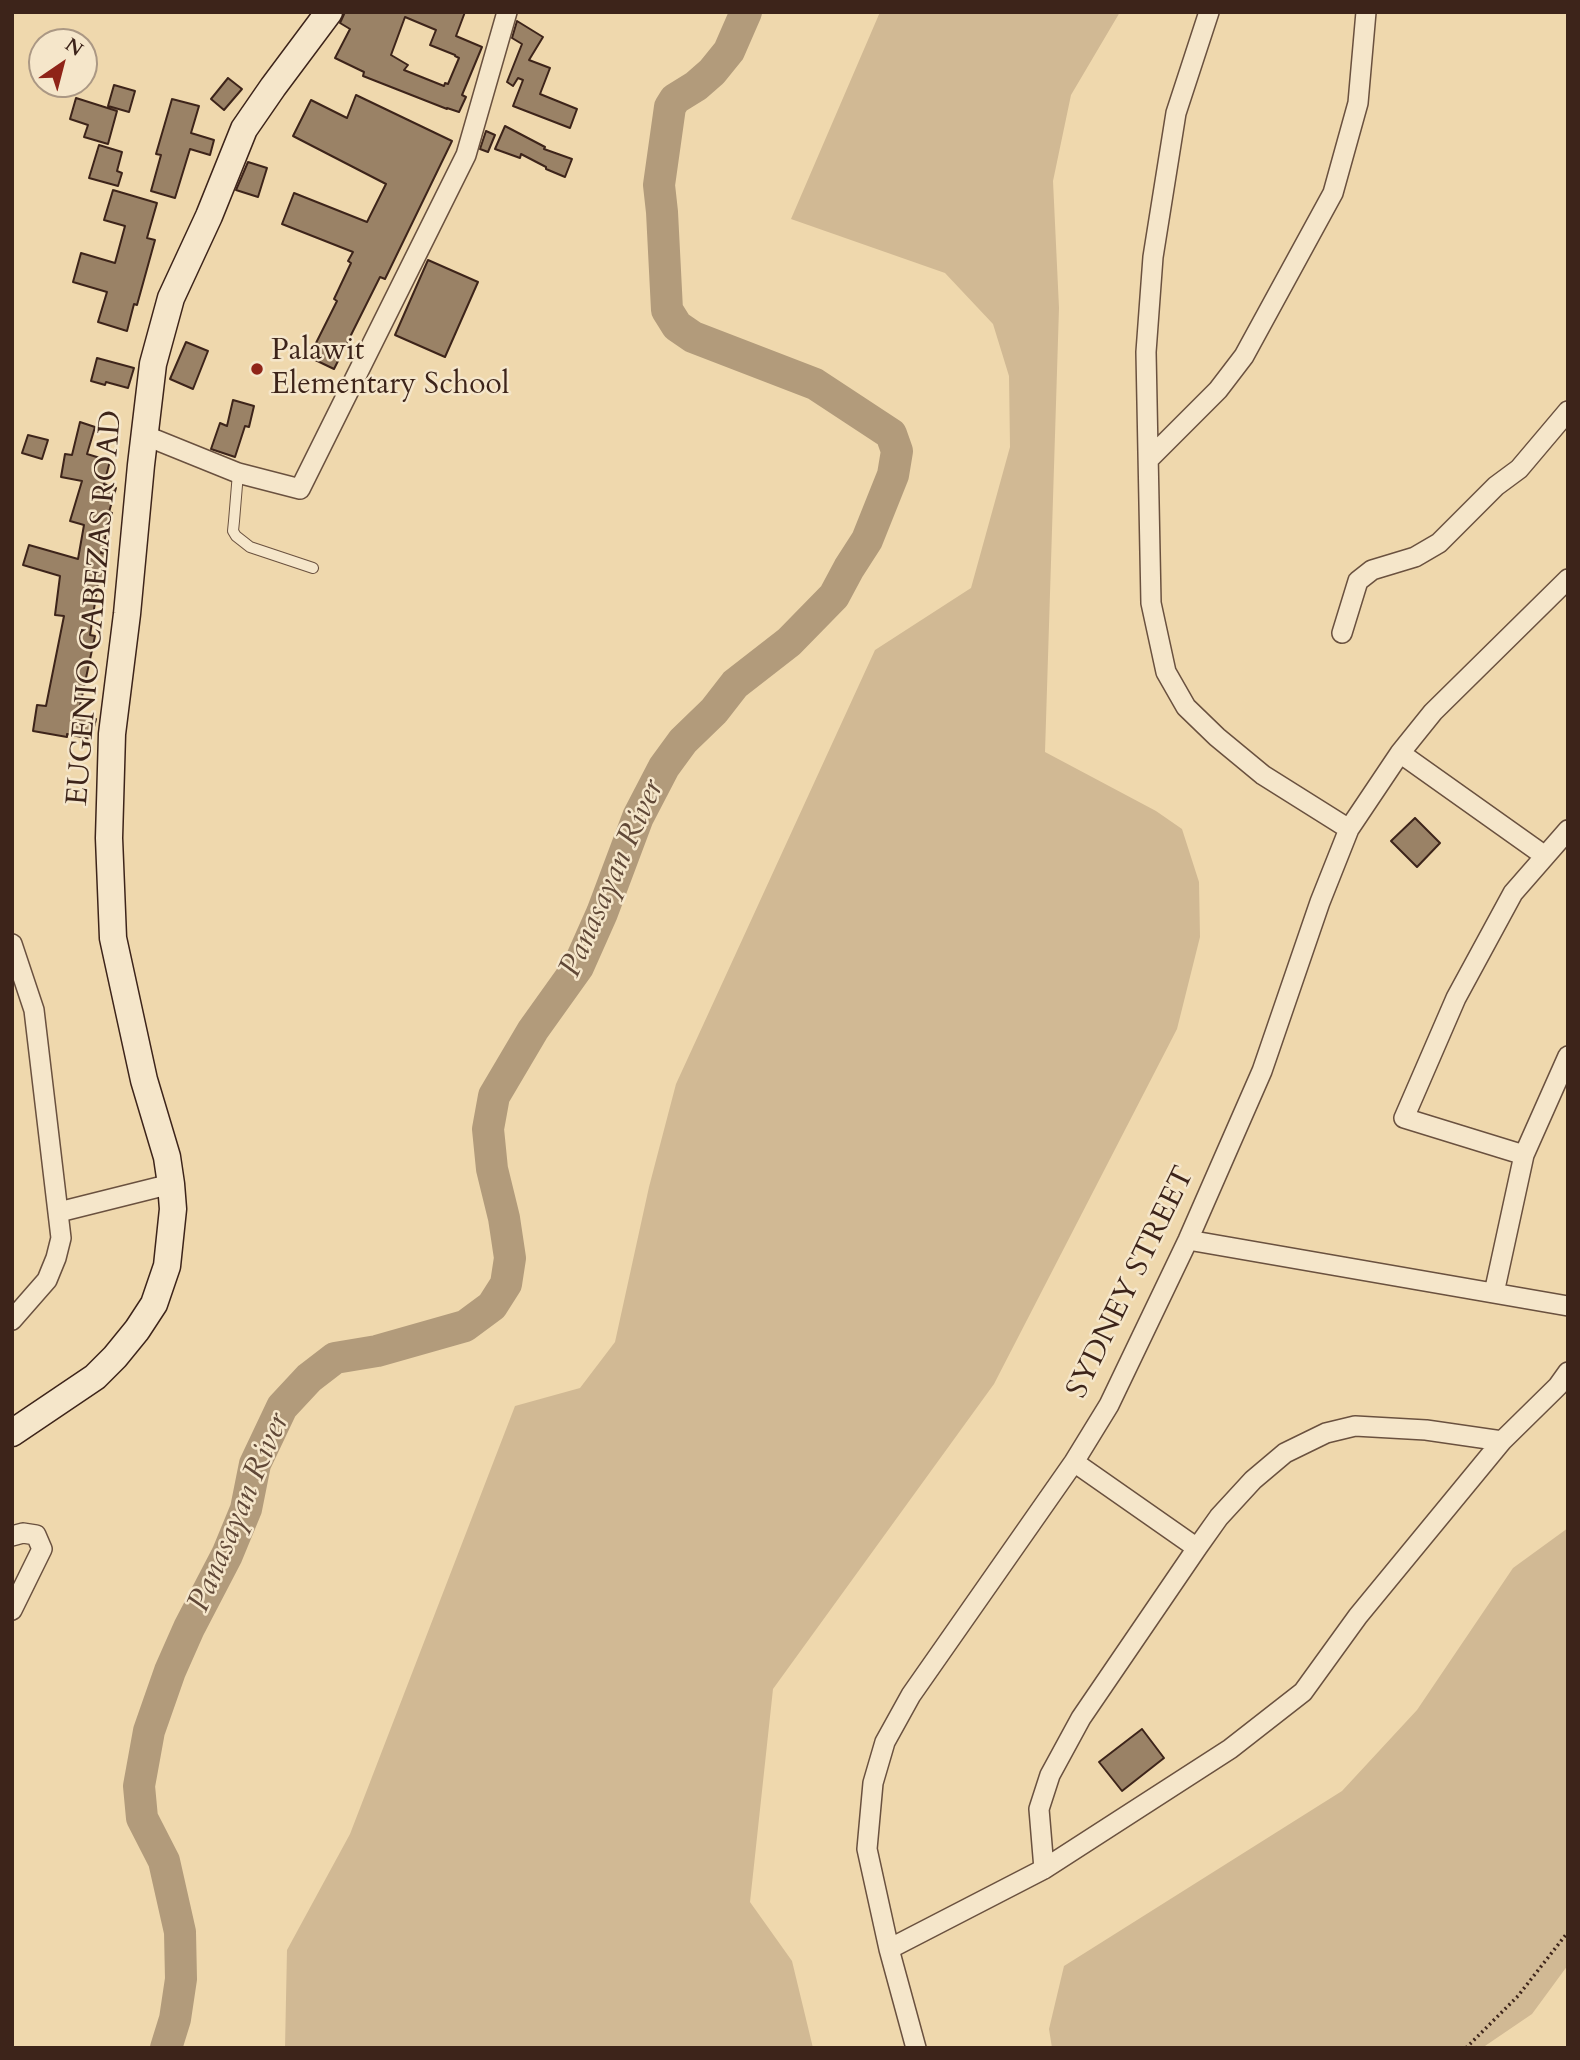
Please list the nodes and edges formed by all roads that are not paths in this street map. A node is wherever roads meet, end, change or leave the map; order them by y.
1 (329, 12) edge
2 (507, 12) edge
3 (1209, 12) edge
4 (1366, 12) edge
5 (1568, 411) edge
6 (144, 435) junction
7 (1149, 459) junction
8 (238, 473) junction
9 (313, 568) dead end
10 (1568, 579) edge
11 (1342, 633) dead end
12 (1400, 753) junction
13 (1349, 829) junction
14 (1568, 830) edge
15 (1545, 856) junction
16 (12, 943) edge
17 (1568, 1056) edge
18 (1524, 1155) junction
19 (172, 1184) junction
20 (59, 1212) junction
21 (1188, 1240) junction
22 (1494, 1293) junction
23 (1568, 1306) edge
24 (12, 1320) edge
25 (1568, 1372) edge
26 (12, 1433) edge
27 (1502, 1441) junction
28 (1074, 1462) junction
29 (12, 1536) edge
30 (1197, 1548) junction
31 (12, 1610) edge
32 (1044, 1869) junction
33 (889, 1949) junction
34 (916, 2048) edge

1 - 6 street, EUGENIO CABEZAS ROAD
2 - 8 street
3 - 7 street
4 - 7 street
5 - 11 street
6 - 8 street
6 - 19 street, EUGENIO CABEZAS ROAD
7 - 13 street
8 - 9 lane
10 - 12 street, SYDNEY STREET
12 - 13 street, SYDNEY STREET
12 - 15 street
13 - 21 street, SYDNEY STREET
14 - 15 street
15 - 18 street
16 - 20 street
17 - 18 street
18 - 22 street
19 - 20 street
19 - 26 street, EUGENIO CABEZAS ROAD
20 - 24 street
21 - 22 street
21 - 28 street, SYDNEY STREET
22 - 23 street
25 - 27 street
27 - 30 street
27 - 32 street
28 - 30 street
28 - 33 street, SYDNEY STREET
29 - 31 street
30 - 32 street
32 - 33 street
33 - 34 street, SYDNEY STREET

